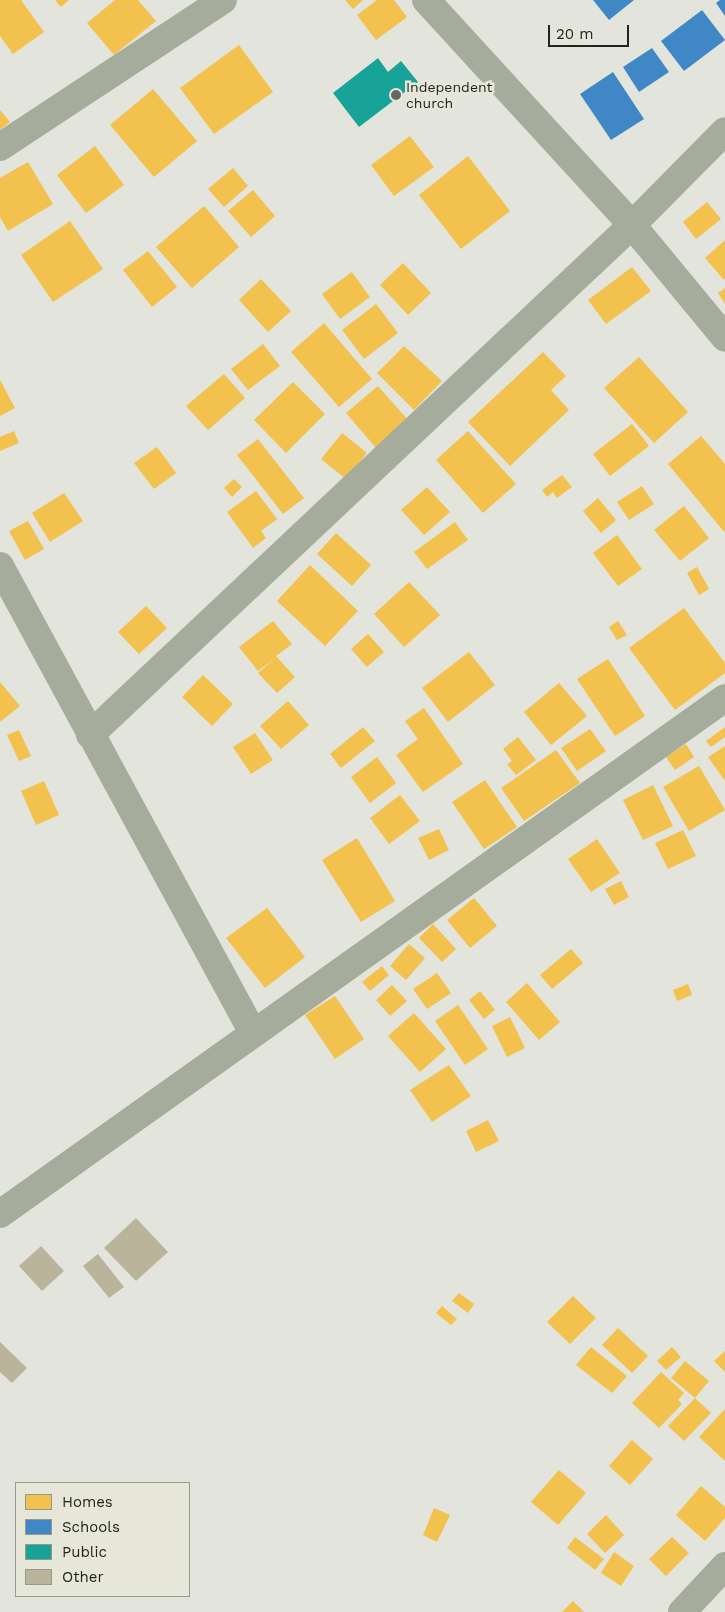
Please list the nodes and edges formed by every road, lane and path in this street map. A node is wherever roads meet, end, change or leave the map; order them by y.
1 (223, 0) edge
2 (426, 0) edge
3 (725, 131) edge
4 (0, 147) edge
5 (632, 225) junction
6 (725, 338) edge
7 (0, 566) edge
8 (725, 698) edge
9 (90, 735) junction
10 (253, 1032) junction
11 (0, 1214) edge
12 (725, 1566) edge
13 (682, 1612) edge

1 - 4 street
2 - 5 street
3 - 5 street
5 - 6 street
5 - 9 street
7 - 9 street
8 - 10 street
9 - 10 street
10 - 11 street
12 - 13 street

